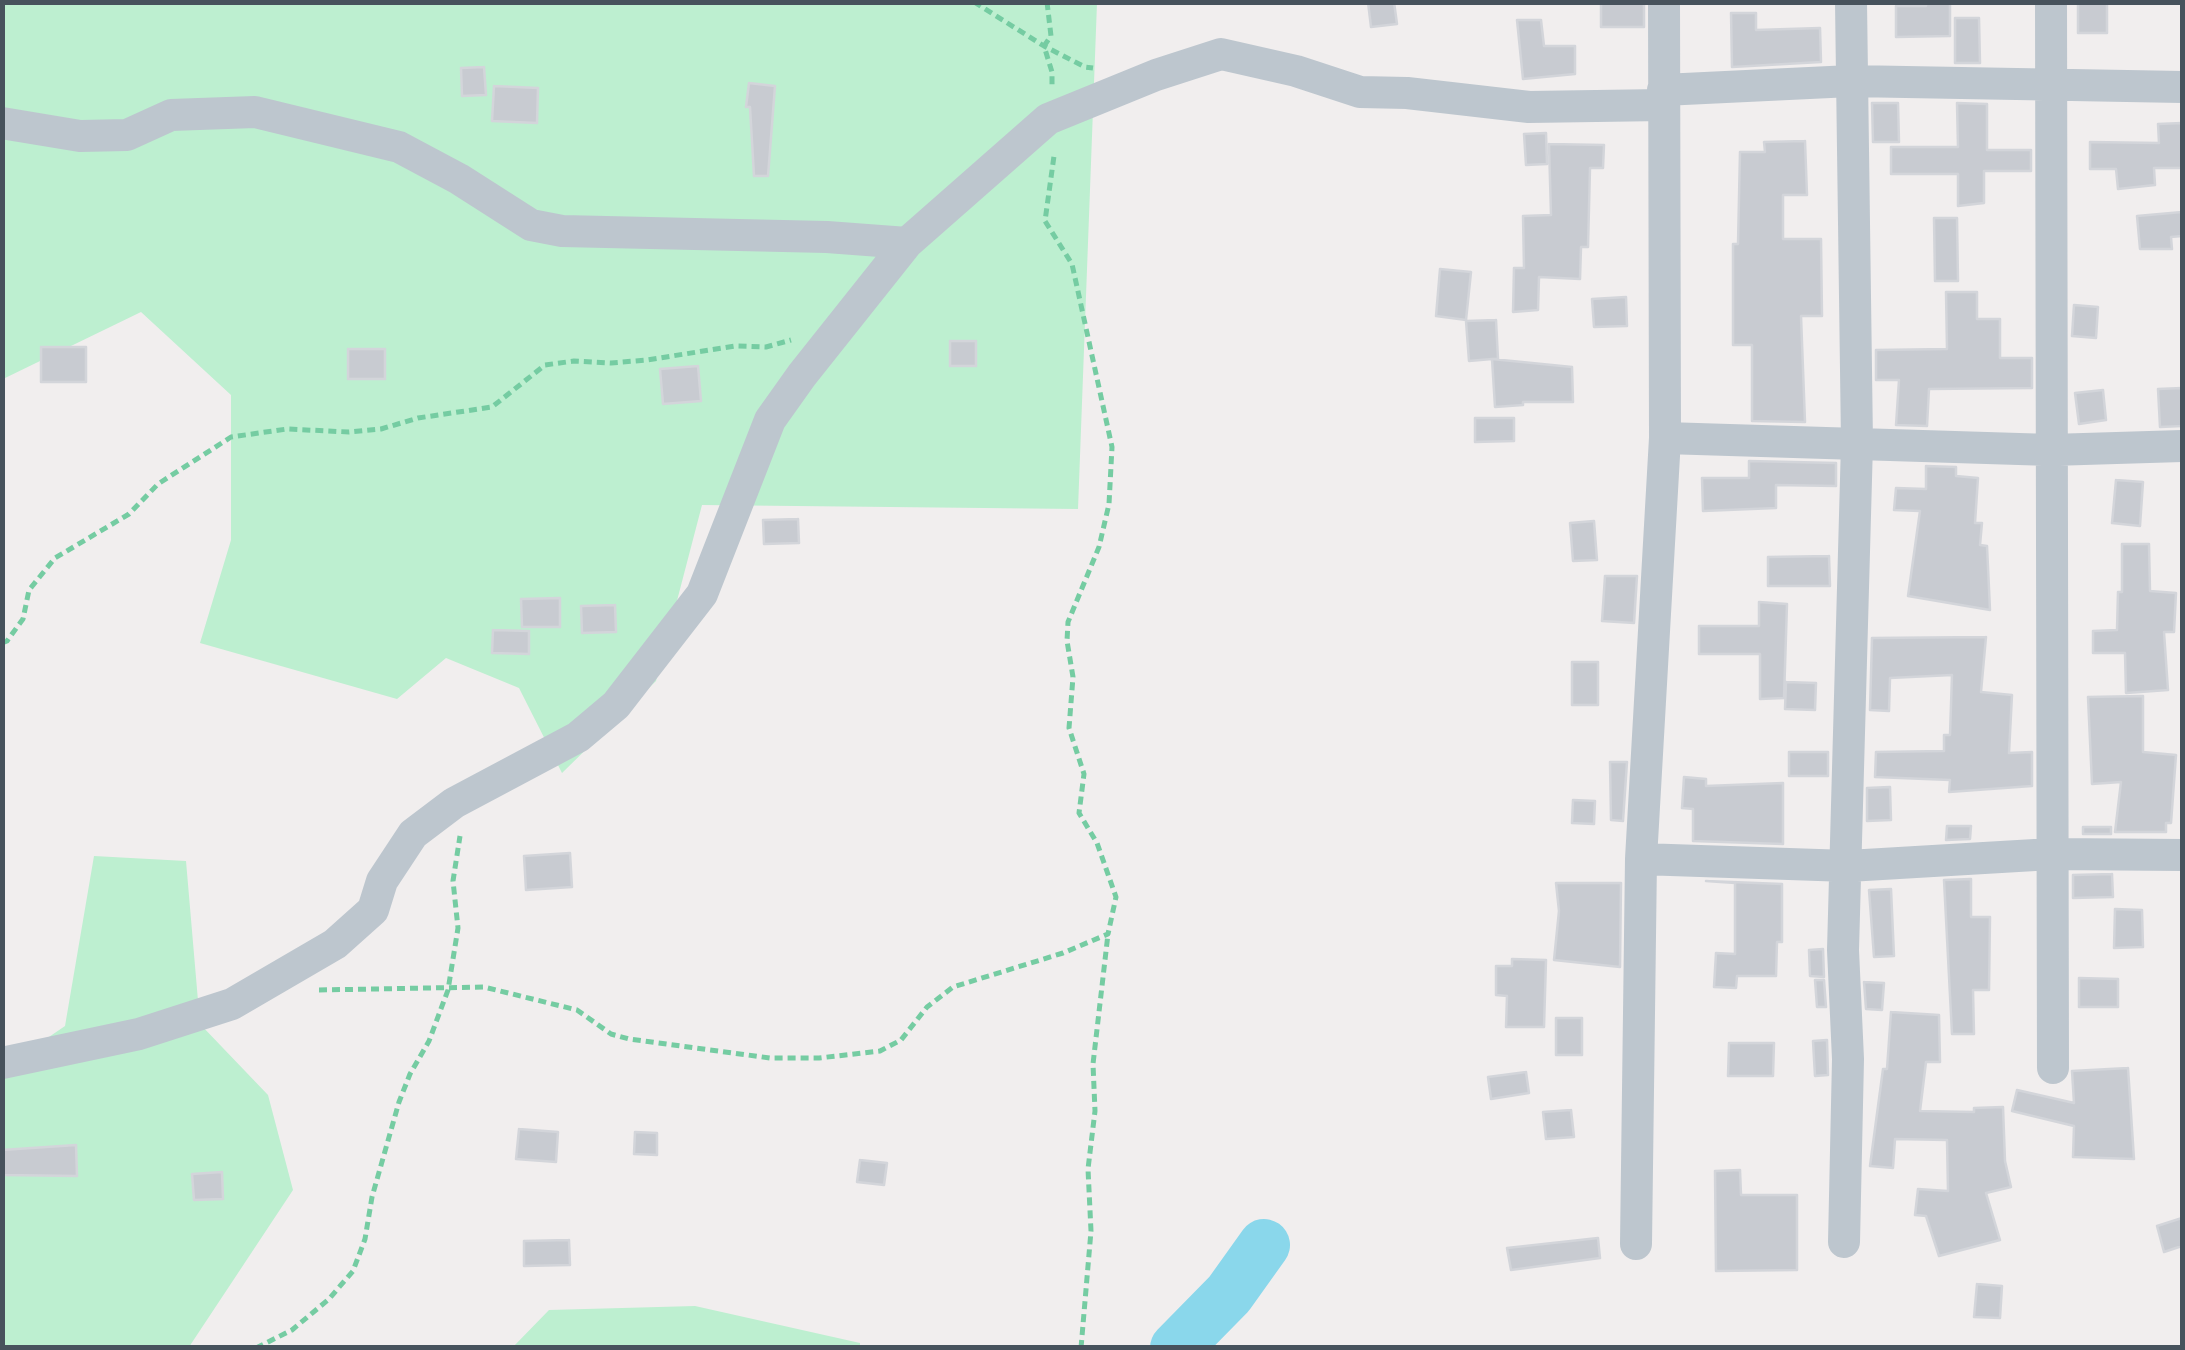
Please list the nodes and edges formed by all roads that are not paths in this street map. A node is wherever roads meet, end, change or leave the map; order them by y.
1 (1664, 2) edge
2 (1852, 2) edge
3 (2050, 2) edge
4 (1850, 81) junction
5 (2050, 84) junction
6 (2182, 87) edge
7 (1663, 98) junction
8 (2, 123) edge
9 (907, 243) junction
10 (1665, 438) junction
11 (1857, 443) junction
12 (2182, 446) edge
13 (2051, 450) junction
14 (2052, 854) junction
15 (2182, 855) edge
16 (1642, 859) junction
17 (1848, 866) junction
18 (2, 1063) edge
19 (2052, 1068) dead end
20 (1844, 1242) dead end
21 (1636, 1244) dead end

1 - 7 street
2 - 4 street
3 - 5 street
4 - 5 street
4 - 7 street
4 - 11 street
5 - 6 street
5 - 13 street
7 - 9 street
7 - 10 street
8 - 9 street
9 - 18 street
10 - 11 street
10 - 16 street
11 - 13 street
11 - 17 street
12 - 13 street
13 - 14 street
14 - 15 street
14 - 17 street
14 - 19 street
16 - 17 street
16 - 21 street
17 - 20 street

